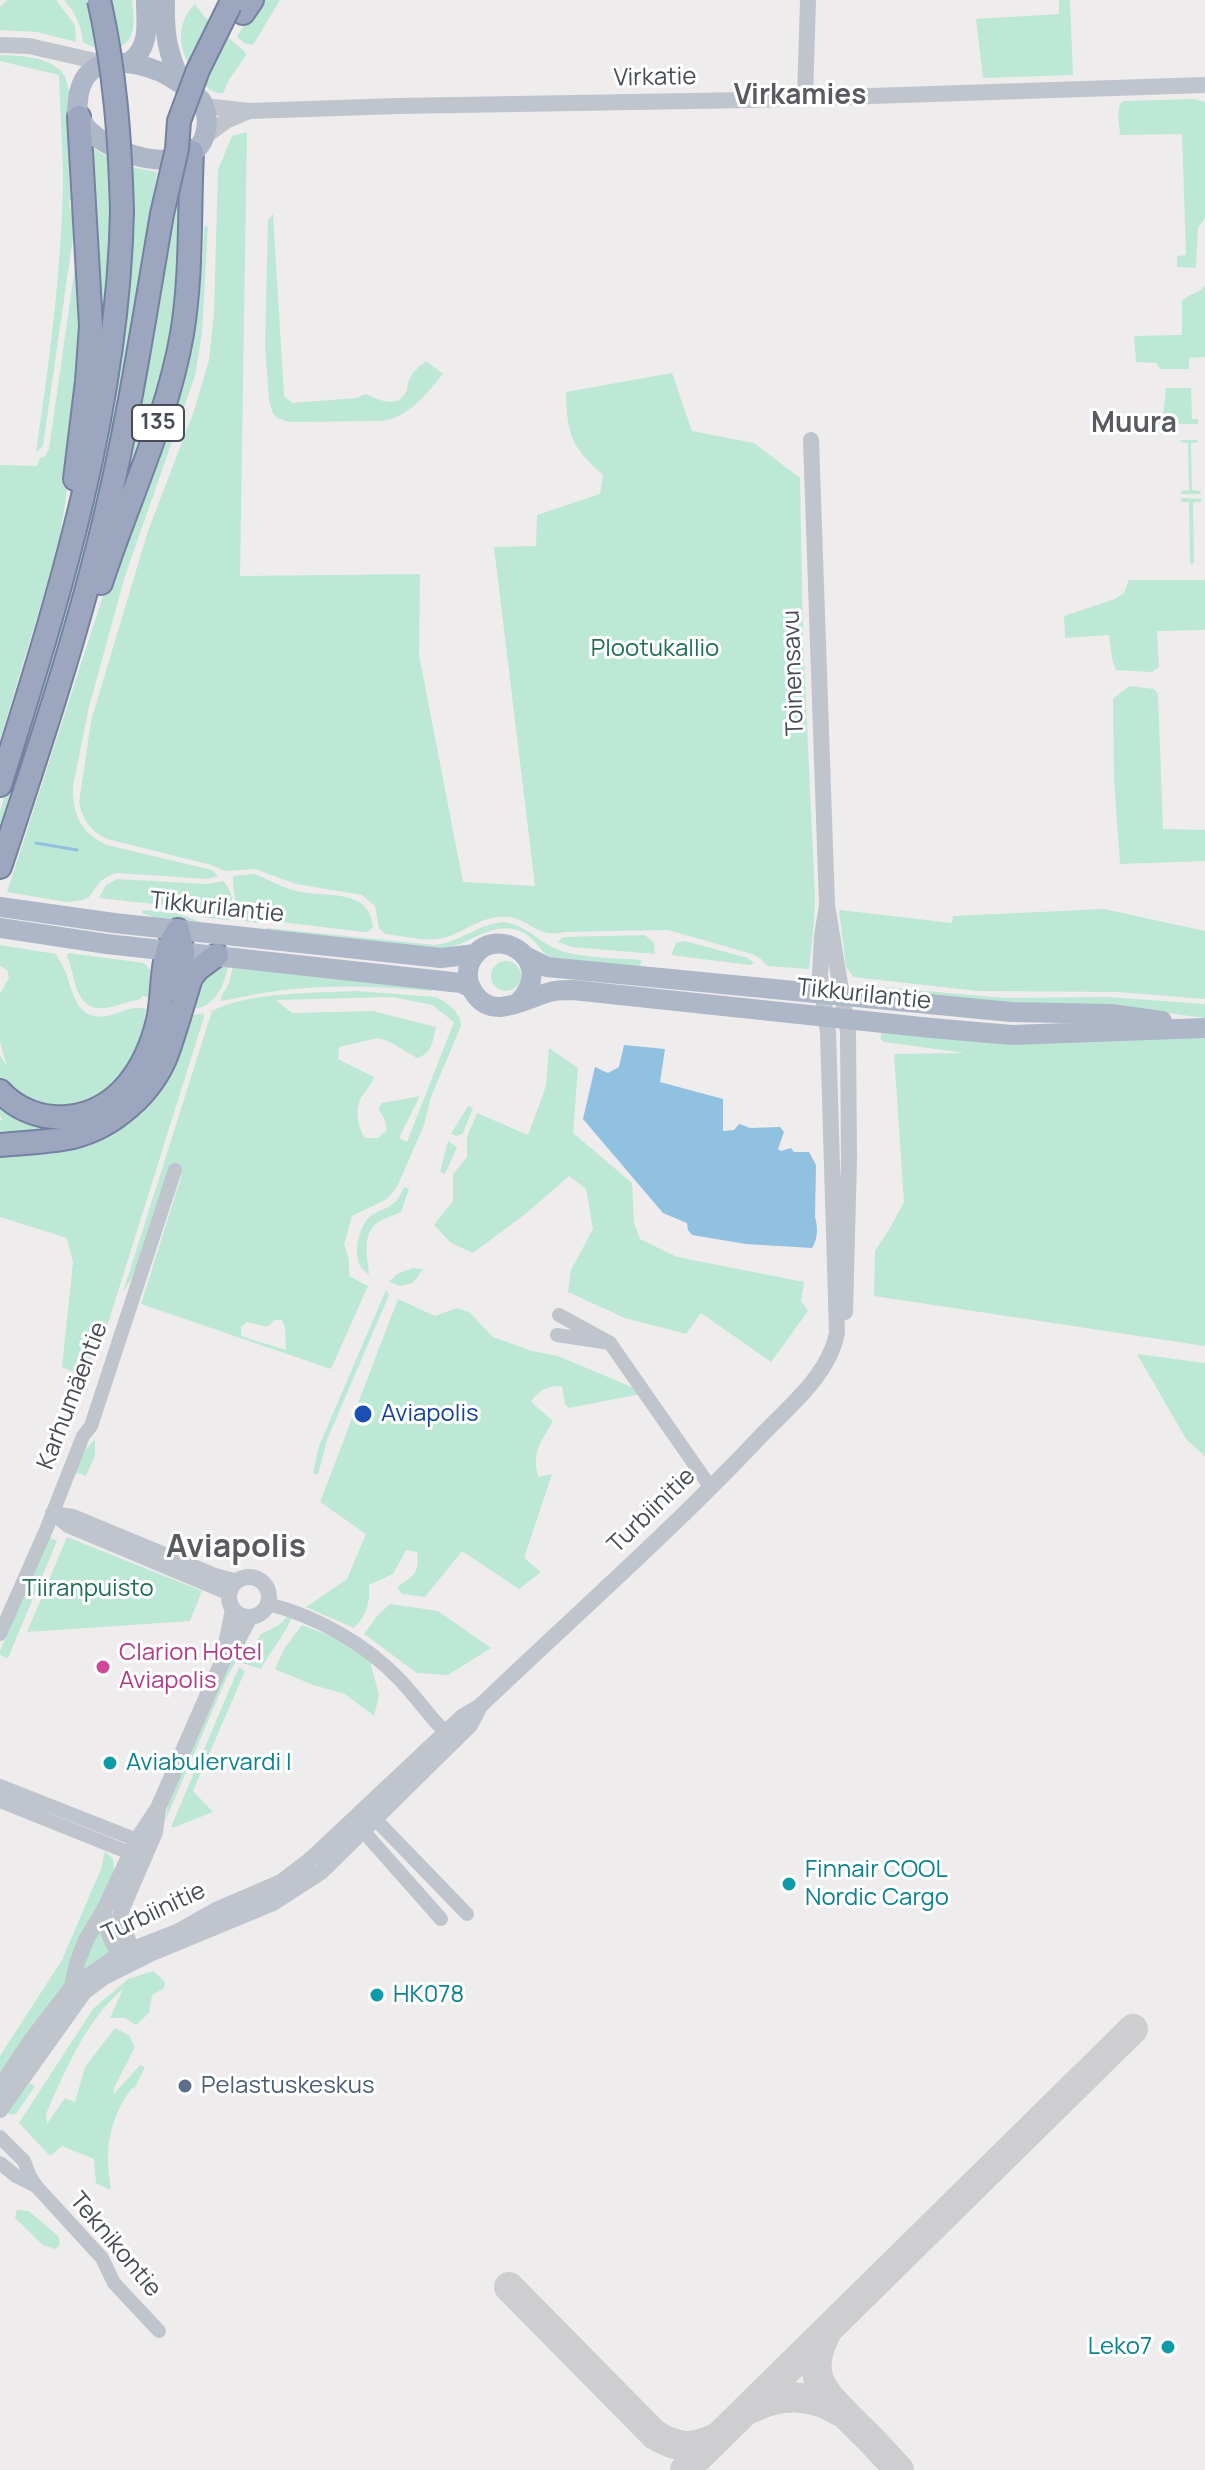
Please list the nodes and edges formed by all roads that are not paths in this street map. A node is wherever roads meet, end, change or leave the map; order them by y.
1 (99, 0) edge
2 (146, 0) edge
3 (165, 0) edge
4 (808, 0) edge
5 (240, 5) edge
6 (0, 45) edge
7 (58, 54) junction
8 (130, 62) junction
9 (104, 63) junction
10 (182, 84) junction
11 (81, 85) junction
12 (1205, 85) edge
13 (805, 98) junction
14 (204, 106) junction
15 (249, 111) junction
16 (79, 117) junction
17 (191, 146) junction
18 (811, 440) dead end
19 (72, 540) junction
20 (60, 679) junction
21 (0, 785) edge
22 (0, 867) edge
23 (0, 907) edge
24 (0, 928) edge
25 (178, 930) junction
26 (175, 951) junction
27 (476, 954) junction
28 (217, 955) junction
29 (527, 957) junction
30 (470, 987) junction
31 (831, 995) junction
32 (519, 1002) junction
33 (836, 1018) junction
34 (176, 1022) junction
35 (1205, 1027) edge
36 (0, 1091) edge
37 (0, 1145) edge
38 (175, 1170) dead end
39 (559, 1315) dead end
40 (557, 1335) dead end
41 (610, 1343) junction
42 (711, 1488) junction
43 (52, 1513) junction
44 (234, 1594) junction
45 (268, 1604) junction
46 (250, 1617) junction
47 (0, 1634) edge
48 (223, 1660) junction
49 (450, 1737) junction
50 (0, 1786) edge
51 (0, 1801) edge
52 (357, 1815) junction
53 (370, 1826) junction
54 (138, 1848) junction
55 (104, 1910) junction
56 (467, 1914) dead end
57 (441, 1919) dead end
58 (127, 1955) junction
59 (72, 1987) junction
60 (0, 2087) edge
61 (0, 2110) edge
62 (0, 2137) edge
63 (0, 2163) edge
64 (36, 2186) junction
65 (159, 2331) dead end

1 - 19 highway, bridge
2 - 8 main road
3 - 10 main road
4 - 13 street
5 - 17 highway, bridge
6 - 7 street
7 - 9 street
7 - 11 street
8 - 9 main road
8 - 10 main road
9 - 11 main road
10 - 14 main road
11 - 16 main road
12 - 13 street, Virkatie
13 - 15 street, Virkatie
14 - 15 street, Virkatie
14 - 17 main road, 135
15 - 17 street, Virkatie
16 - 17 main road
16 - 19 highway
17 - 20 highway, bridge
17 - 20 highway, 135
18 - 31 street, Toinensavu
19 - 21 highway
20 - 22 highway, 135
23 - 25 main road, Tikkurilantie
24 - 26 main road, Tikkurilantie
25 - 26 highway
25 - 27 main road, Tikkurilantie
26 - 28 main road, Tikkurilantie
26 - 34 highway
26 - 36 highway
27 - 29 main road
27 - 30 main road
28 - 30 main road, Tikkurilantie
28 - 34 highway
29 - 31 main road, Tikkurilantie
29 - 32 main road
30 - 32 main road
31 - 33 street, Toinensavu
31 - 35 main road, Tikkurilantie
32 - 33 main road, Tikkurilantie
33 - 35 main road, Tikkurilantie
33 - 42 street, Turbiinitie
34 - 37 highway
38 - 43 street, Karhumäentie
39 - 41 street
40 - 41 street
41 - 42 street
42 - 49 street, Turbiinitie
43 - 44 street
43 - 47 street, Karhumäentie
44 - 45 street
44 - 46 street
44 - 48 street
45 - 46 street
45 - 49 street
46 - 48 street
48 - 54 street
49 - 52 street, Turbiinitie
49 - 53 street, Turbiinitie
50 - 54 street
51 - 54 street
52 - 53 street
52 - 58 street, Turbiinitie
53 - 56 street
53 - 57 street
53 - 58 street, Turbiinitie
54 - 55 street
54 - 58 street
55 - 58 street
55 - 59 street
58 - 59 street, Turbiinitie
58 - 61 street
59 - 60 street
62 - 64 street, Teknikontie
63 - 64 street, Teknikontie
64 - 65 street, Teknikontie

